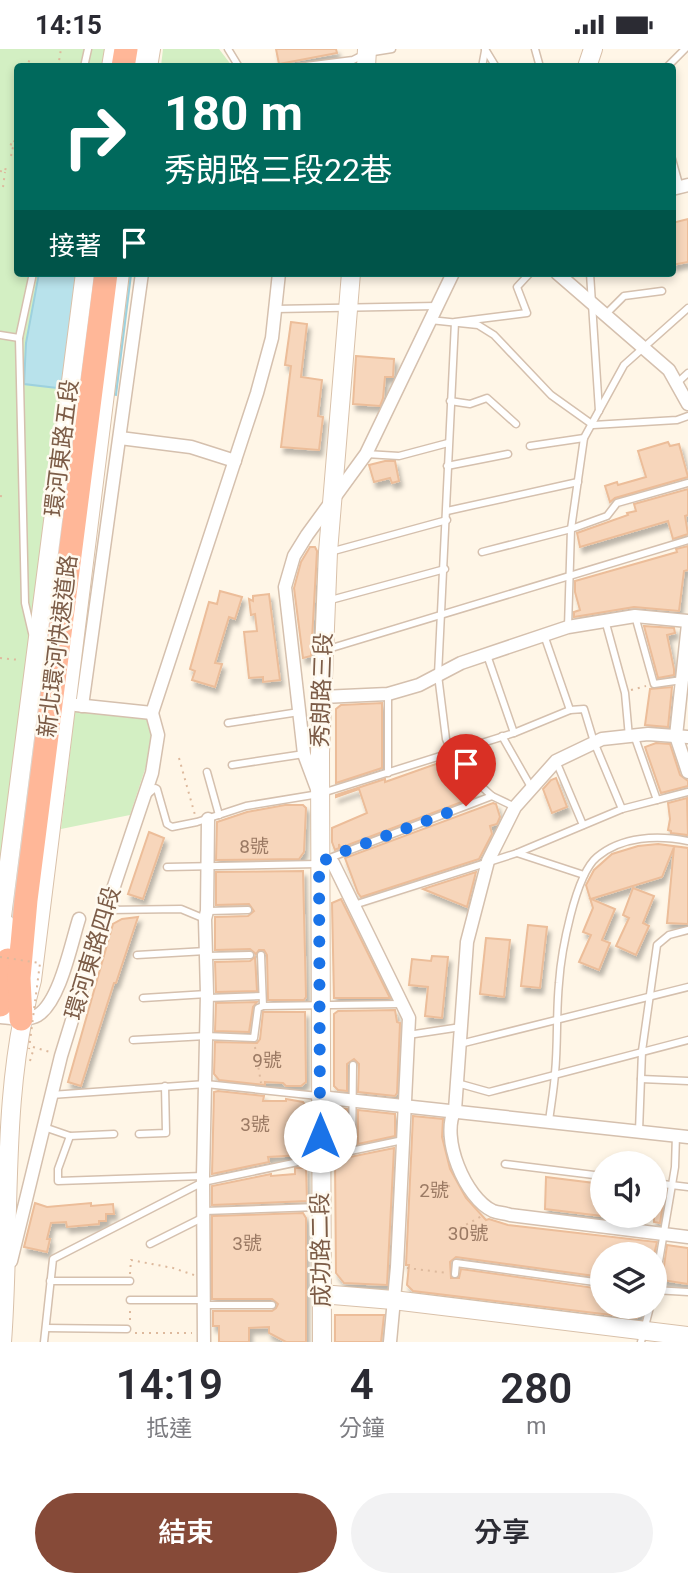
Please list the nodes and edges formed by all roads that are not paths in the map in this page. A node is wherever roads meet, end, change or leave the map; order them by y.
1 (392, 49) edge
2 (685, 49) edge
3 (367, 56) edge
4 (326, 63) edge
5 (671, 63) edge
6 (32, 277) edge
7 (84, 277) edge
8 (94, 277) edge
9 (105, 277) edge
10 (110, 277) edge
11 (119, 277) edge
12 (141, 277) edge
13 (279, 277) edge
14 (351, 277) edge
15 (451, 277) edge
16 (526, 277) edge
17 (562, 277) edge
18 (590, 277) edge
19 (662, 291) dead end
20 (593, 305) junction
21 (438, 306) junction
22 (348, 308) junction
23 (688, 308) edge
24 (275, 309) junction
25 (605, 315) junction
26 (430, 320) junction
27 (455, 322) junction
28 (0, 335) edge
29 (19, 338) junction
30 (643, 346) junction
31 (688, 373) edge
32 (677, 383) junction
33 (450, 401) junction
34 (688, 403) edge
35 (599, 412) junction
36 (688, 416) edge
37 (516, 424) dead end
38 (593, 425) junction
39 (120, 438) junction
40 (584, 438) junction
41 (448, 443) junction
42 (530, 446) dead end
43 (366, 454) junction
44 (508, 454) dead end
45 (235, 461) junction
46 (447, 466) junction
47 (578, 482) junction
48 (688, 483) edge
49 (333, 499) junction
50 (447, 511) junction
51 (447, 520) junction
52 (571, 529) junction
53 (688, 540) edge
54 (328, 552) junction
55 (482, 552) dead end
56 (445, 569) junction
57 (570, 576) junction
58 (325, 601) junction
59 (442, 616) junction
60 (635, 616) junction
61 (606, 620) junction
62 (688, 622) edge
63 (568, 627) junction
64 (544, 635) junction
65 (38, 642) junction
66 (325, 650) junction
67 (486, 655) junction
68 (438, 675) junction
69 (682, 680) junction
70 (388, 695) junction
71 (322, 697) junction
72 (49, 703) junction
73 (570, 710) junction
74 (299, 712) junction
75 (152, 713) junction
76 (228, 723) dead end
77 (514, 733) junction
78 (502, 736) junction
79 (632, 736) junction
80 (682, 736) edge
81 (594, 742) junction
82 (452, 752) junction
83 (312, 754) junction
84 (556, 761) junction
85 (232, 765) dead end
86 (207, 772) dead end
87 (688, 772) edge
88 (388, 773) junction
89 (531, 787) junction
90 (688, 792) edge
91 (319, 794) junction
92 (492, 796) junction
93 (143, 798) junction
94 (657, 800) junction
95 (514, 807) junction
96 (622, 809) junction
97 (208, 819) junction
98 (583, 825) junction
99 (688, 841) edge
100 (517, 853) junction
101 (488, 861) junction
102 (319, 863) junction
103 (167, 867) dead end
104 (208, 868) junction
105 (584, 875) junction
106 (354, 905) junction
107 (106, 910) junction
108 (248, 910) dead end
109 (206, 915) junction
110 (79, 919) dead end
111 (688, 930) edge
112 (0, 932) edge
113 (206, 954) junction
114 (137, 955) dead end
115 (250, 955) dead end
116 (261, 955) dead end
117 (0, 984) edge
118 (688, 986) edge
119 (207, 996) junction
120 (262, 996) junction
121 (651, 996) junction
122 (143, 998) dead end
123 (403, 1004) junction
124 (0, 1005) edge
125 (263, 1006) junction
126 (319, 1006) junction
127 (10, 1018) edge
128 (558, 1020) junction
129 (461, 1027) junction
130 (408, 1035) junction
131 (206, 1036) junction
132 (133, 1040) dead end
133 (688, 1040) edge
134 (460, 1044) junction
135 (642, 1051) junction
136 (353, 1065) dead end
137 (555, 1074) junction
138 (641, 1079) junction
139 (688, 1081) edge
140 (457, 1083) junction
141 (206, 1084) junction
142 (165, 1086) junction
143 (51, 1094) junction
144 (320, 1097) junction
145 (353, 1100) junction
146 (405, 1106) junction
147 (456, 1110) junction
148 (549, 1121) junction
149 (43, 1127) junction
150 (639, 1131) junction
151 (114, 1134) dead end
152 (139, 1134) dead end
153 (70, 1136) junction
154 (682, 1136) edge
155 (403, 1140) junction
156 (352, 1150) junction
157 (320, 1156) junction
158 (505, 1164) dead end
159 (590, 1175) edge
160 (203, 1179) junction
161 (667, 1184) edge
162 (673, 1185) junction
163 (688, 1187) edge
164 (320, 1207) junction
165 (204, 1214) junction
166 (665, 1235) junction
167 (688, 1237) edge
168 (664, 1242) edge
169 (150, 1244) dead end
170 (455, 1274) road end
171 (7, 1279) junction
172 (50, 1281) junction
173 (130, 1281) dead end
174 (590, 1281) edge
175 (667, 1291) edge
176 (688, 1292) edge
177 (321, 1294) junction
178 (130, 1300) dead end
179 (393, 1300) junction
180 (204, 1302) junction
181 (272, 1305) dead end
182 (647, 1319) edge
183 (46, 1328) junction
184 (127, 1331) road end
185 (642, 1336) edge
186 (688, 1336) edge
187 (204, 1338) edge
188 (2, 1342) edge
189 (44, 1342) edge
190 (322, 1342) edge
191 (390, 1342) edge

1 - 3 lane
2 - 5 lane
3 - 4 lane
6 - 29 lane
7 - 65 street, 環河東路五段
8 - 72 highway, 新北環河快速道路
9 - 72 highway, 新北環河快速道路
10 - 72 street
11 - 72 street, 環河東路五段
12 - 39 street
13 - 24 street
14 - 22 street, 秀朗路三段
15 - 21 street
16 - 27 lane
17 - 20 street
18 - 20 lane
19 - 25 lane
20 - 25 street
20 - 35 lane
21 - 22 lane
21 - 26 street
22 - 24 lane
22 - 49 street, 秀朗路三段
23 - 30 lane
24 - 45 street
25 - 30 street
26 - 27 lane
26 - 43 street
27 - 33 lane
27 - 38 lane
28 - 29 lane
29 - 65 lane
30 - 32 street
30 - 35 lane
31 - 32 lane
32 - 34 street
33 - 37 lane
33 - 41 lane
35 - 38 lane
36 - 38 lane
38 - 40 lane
39 - 45 street
39 - 72 street
40 - 42 lane
40 - 47 lane
41 - 43 lane
41 - 46 lane
43 - 49 street
44 - 46 lane
45 - 75 street
46 - 50 lane
47 - 50 lane
47 - 52 lane
48 - 52 lane
49 - 54 street, 秀朗路三段
49 - 74 street
50 - 51 lane
51 - 54 lane
51 - 56 lane
52 - 55 lane
52 - 57 lane
53 - 57 lane
54 - 58 street, 秀朗路三段
56 - 58 lane
56 - 59 lane
57 - 59 lane
57 - 63 lane
58 - 66 street, 秀朗路三段
59 - 66 lane
59 - 68 lane
60 - 61 street
60 - 62 street
60 - 69 lane
61 - 63 street
61 - 79 lane
62 - 69 street
63 - 64 street
64 - 67 street
64 - 73 lane
65 - 72 street, 環河東路五段
66 - 71 street, 秀朗路三段
67 - 68 street
67 - 77 lane
68 - 70 street
68 - 82 lane
69 - 80 street
70 - 71 street
70 - 88 lane
71 - 83 street, 秀朗路三段
72 - 75 street
72 - 112 street
72 - 117 street
72 - 124 highway, 新北環河快速道路
72 - 127 highway, 新北環河快速道路
73 - 77 lane
73 - 81 lane
74 - 76 lane
74 - 83 street
75 - 93 street, 環河東路四段
77 - 78 lane
78 - 82 lane
78 - 89 lane
79 - 80 street
79 - 81 street
79 - 94 lane
80 - 87 street
81 - 84 street
81 - 96 lane
82 - 88 lane
82 - 92 lane
83 - 85 lane
83 - 91 street, 秀朗路三段
84 - 89 street
84 - 98 lane
86 - 97 lane
88 - 91 lane
89 - 95 street
90 - 94 lane
91 - 97 lane
91 - 102 street, 秀朗路三段
92 - 95 lane
92 - 102 lane
93 - 97 lane
93 - 107 street, 環河東路四段
94 - 96 lane
95 - 101 street
96 - 98 lane
97 - 104 street
98 - 100 lane
99 - 105 lane
100 - 101 lane
100 - 105 lane
101 - 106 lane
101 - 129 street
102 - 104 lane
102 - 106 street
102 - 126 street, 成功路二段
103 - 104 lane
104 - 109 street
105 - 128 lane
106 - 123 street
107 - 109 lane
107 - 143 street, 環河東路四段
108 - 109 lane
109 - 113 street
110 - 127 street, 環河東路四段
111 - 121 lane
113 - 114 lane
113 - 115 lane
113 - 119 street
116 - 120 lane
118 - 121 lane
119 - 120 lane
119 - 122 lane
119 - 131 street
120 - 125 lane
121 - 128 lane
121 - 135 lane
123 - 126 lane
123 - 130 street
125 - 126 lane
125 - 131 lane
126 - 144 street, 成功路二段
127 - 171 street, 環河東路四段
128 - 134 lane
128 - 137 lane
129 - 130 lane
129 - 134 street
130 - 146 street
131 - 132 lane
131 - 141 street
133 - 135 lane
134 - 140 street
135 - 137 lane
135 - 138 lane
136 - 145 lane
137 - 140 lane
137 - 148 lane
138 - 139 lane
138 - 150 lane
140 - 147 street
141 - 142 lane
141 - 144 lane
141 - 160 street
142 - 143 lane
142 - 152 lane
143 - 149 street, 環河東路四段
144 - 145 street
144 - 157 street, 成功路二段
145 - 146 street
145 - 156 lane
146 - 147 street
146 - 155 street
147 - 148 street
147 - 166 street
148 - 150 street
149 - 153 lane
149 - 171 street, 環河東路四段
150 - 154 street
151 - 153 lane
153 - 160 lane
154 - 162 lane
155 - 156 lane
155 - 179 street
156 - 157 lane
157 - 160 lane
157 - 164 street, 成功路二段
158 - 159 lane
160 - 165 street
160 - 172 lane
161 - 162 lane
162 - 163 lane
162 - 166 lane
164 - 165 lane
164 - 177 street, 成功路二段
165 - 169 lane
165 - 180 street
166 - 167 street
166 - 168 lane
170 - 174 lane
171 - 188 street, 環河東路四段
172 - 173 lane
172 - 183 lane
175 - 176 lane
177 - 179 street
177 - 190 street, 成功路二段
178 - 180 lane
179 - 185 street
179 - 191 street
180 - 181 lane
180 - 187 street
182 - 185 lane
183 - 184 lane
183 - 189 lane
185 - 186 street

